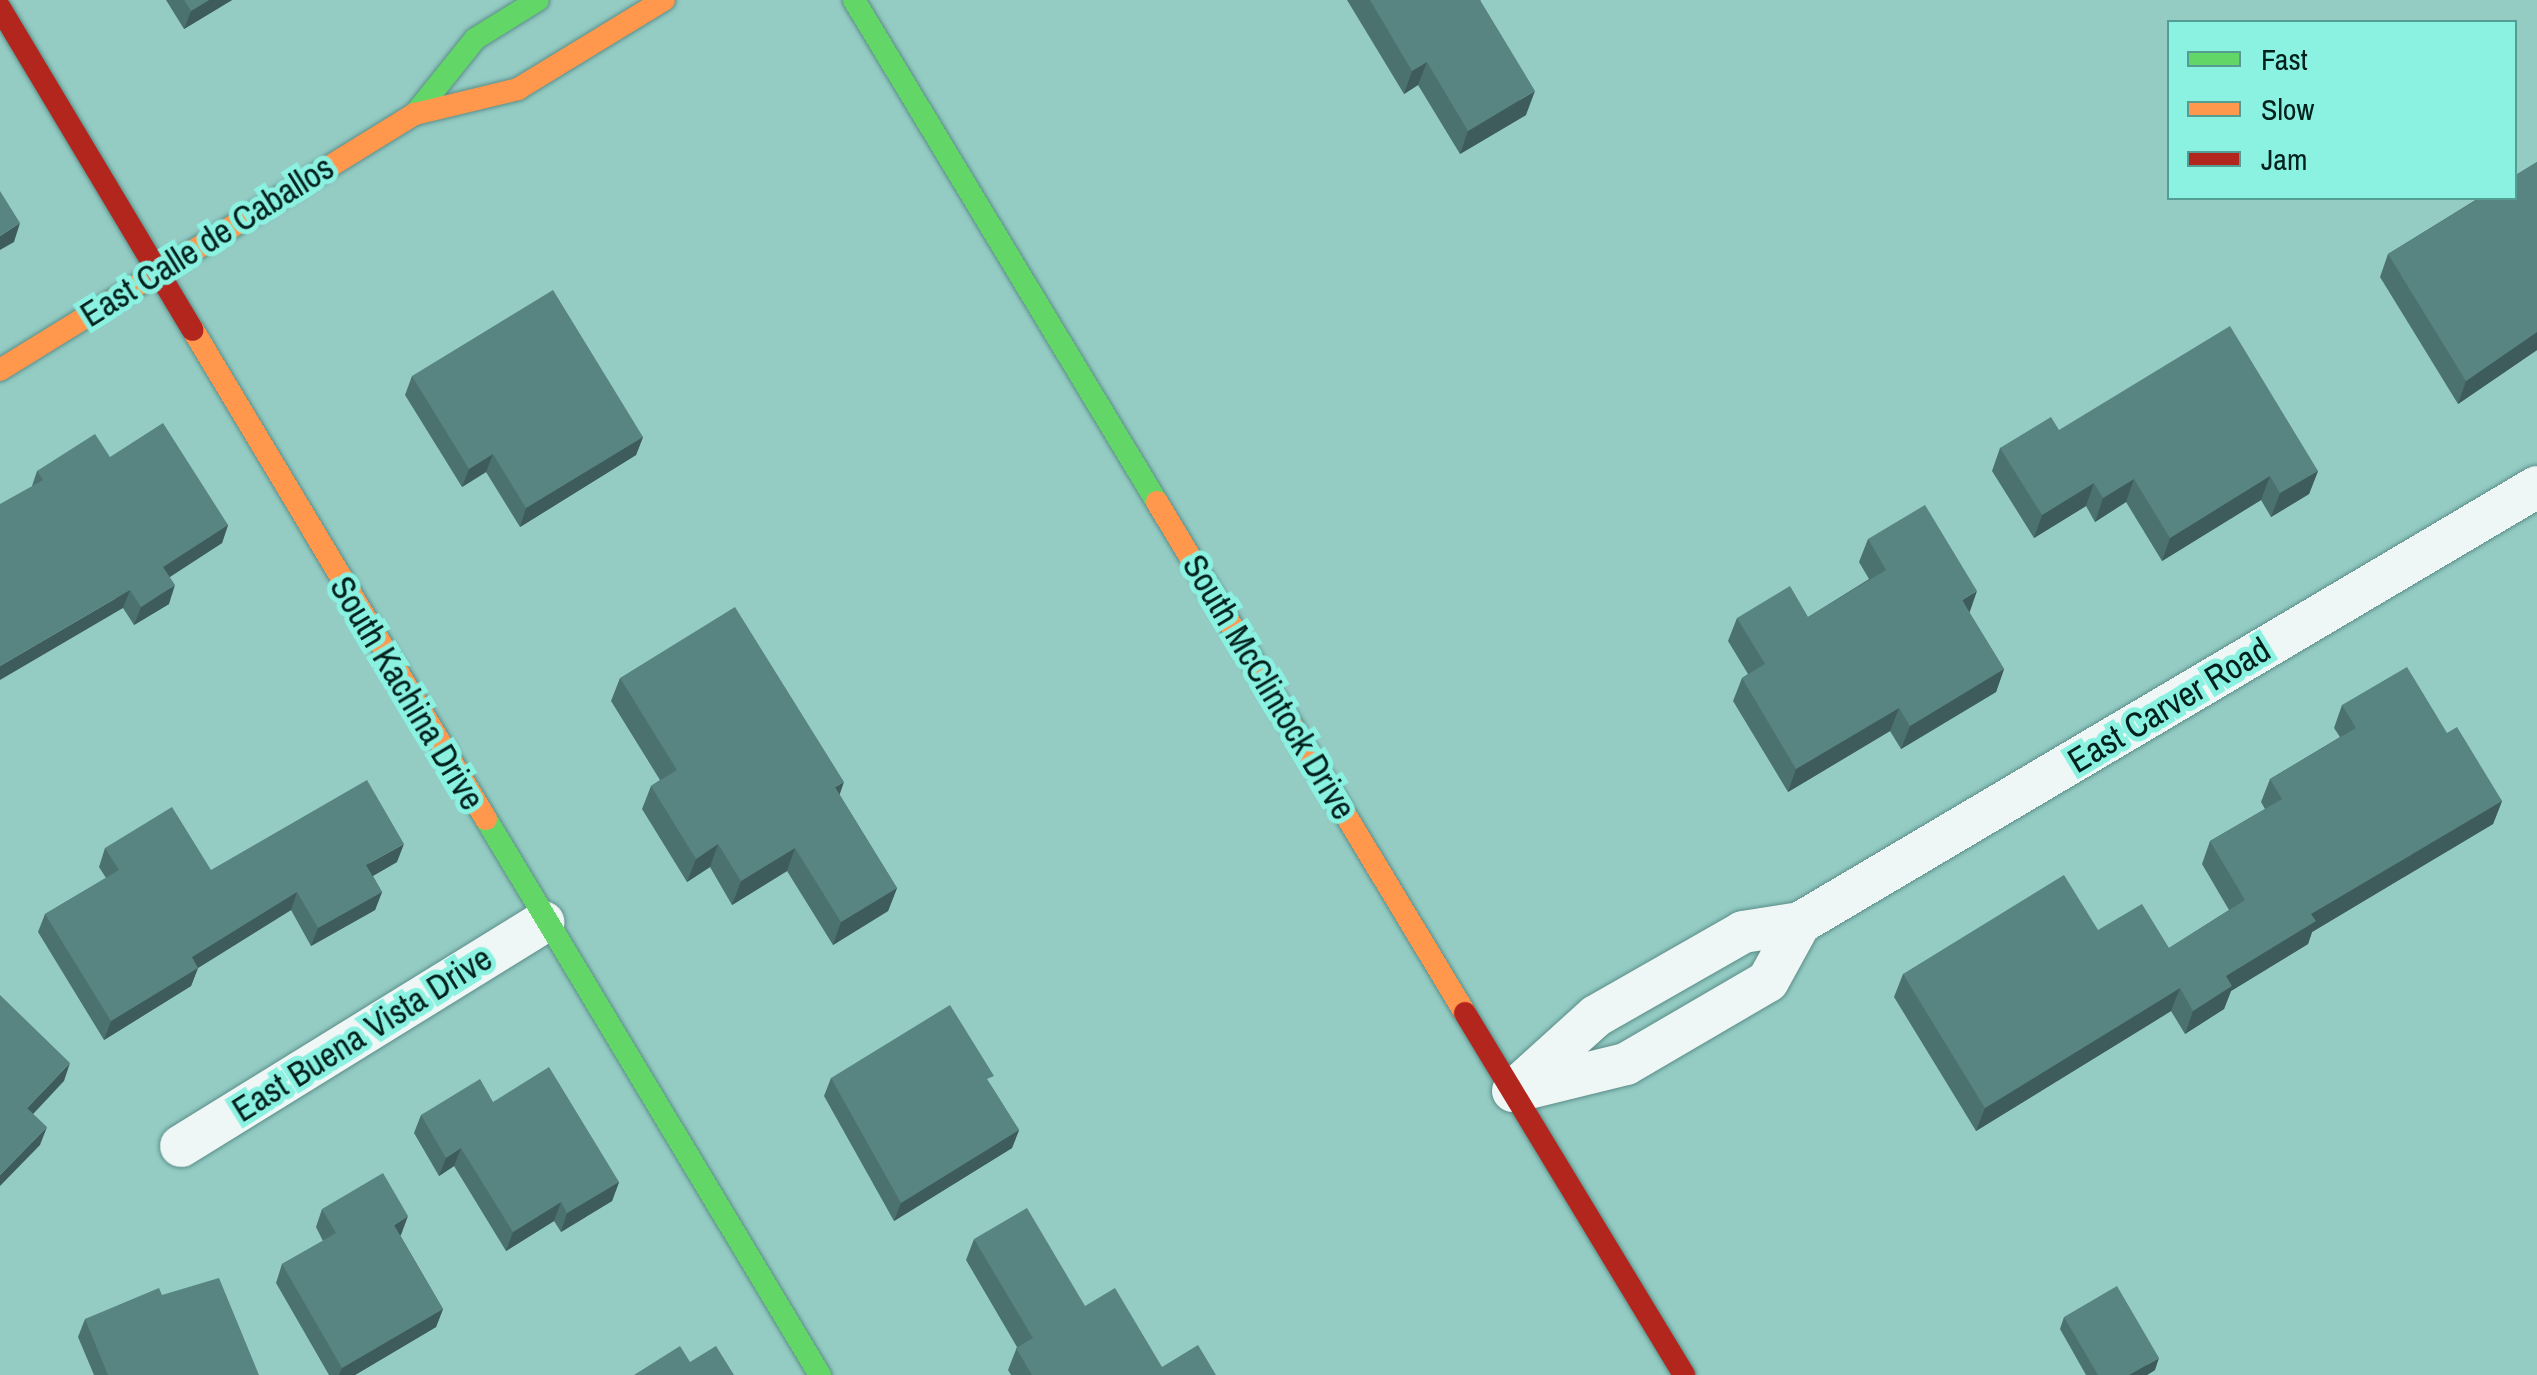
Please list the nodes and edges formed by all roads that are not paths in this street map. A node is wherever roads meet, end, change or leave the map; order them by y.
1 (538, 0) edge
2 (664, 0) edge
3 (854, 0) edge
4 (0, 8) edge
5 (415, 114) junction
6 (157, 272) junction
7 (0, 370) edge
8 (2537, 487) edge
9 (542, 922) junction
10 (1800, 924) junction
11 (1513, 1092) junction
12 (181, 1146) dead end
13 (820, 1375) edge
14 (1684, 1375) edge

1 - 5 street
2 - 5 street
3 - 11 street, South McClintock Drive
4 - 6 street, South Kachina Drive
5 - 6 street, East Calle de Caballos
6 - 7 street, East Calle de Caballos
6 - 9 street, South Kachina Drive
8 - 10 street, East Carver Road
9 - 12 street, East Buena Vista Drive
9 - 13 street, South Kachina Drive
10 - 11 street, East Carver Road
10 - 11 street
11 - 14 street, South McClintock Drive

